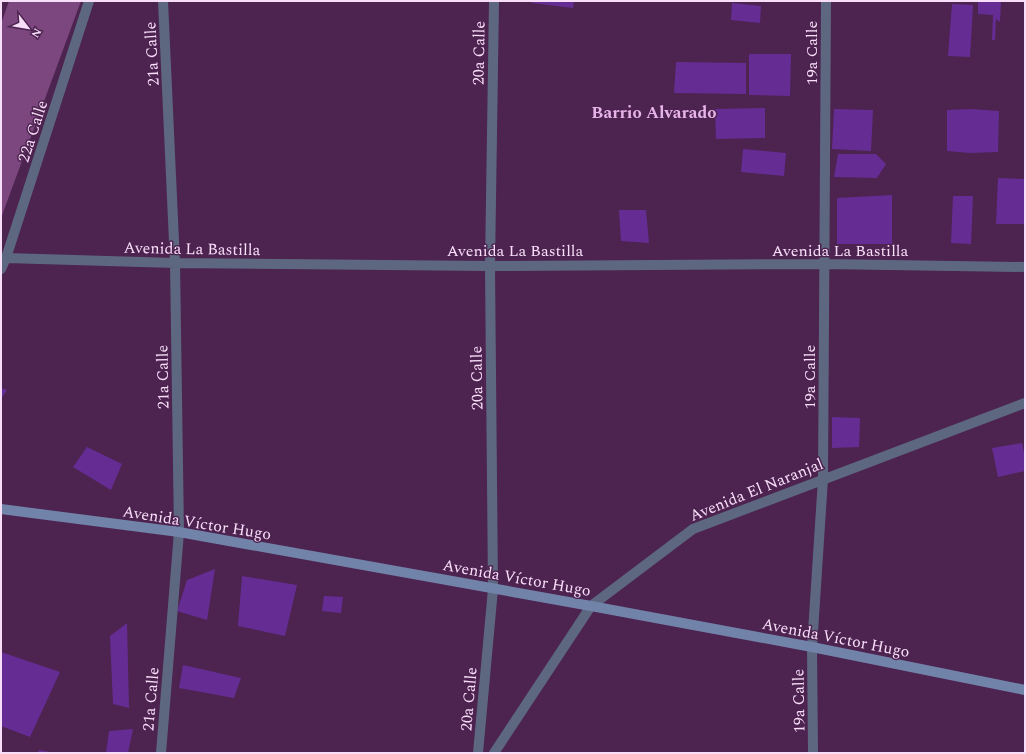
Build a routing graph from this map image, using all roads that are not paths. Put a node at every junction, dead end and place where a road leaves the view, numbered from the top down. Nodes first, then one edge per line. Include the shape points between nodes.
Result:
1 (90, 1) edge
2 (163, 1) edge
3 (494, 1) edge
4 (826, 1) edge
5 (6, 258) junction
6 (175, 263) junction
7 (824, 264) junction
8 (490, 266) junction
9 (1025, 267) edge
10 (1, 269) edge
11 (1025, 403) edge
12 (823, 479) junction
13 (1, 509) edge
14 (179, 532) junction
15 (493, 589) junction
16 (591, 606) junction
17 (812, 647) junction
18 (1025, 690) edge
19 (161, 753) edge
20 (478, 753) edge
21 (494, 753) edge
22 (814, 753) edge

1 - 5 street, 22a Calle
2 - 6 street, 21a Calle
3 - 8 street, 20a Calle
4 - 7 street, 19a Calle
5 - 6 street, Avenida La Bastilla
5 - 10 street, 22a Calle
6 - 8 street, Avenida La Bastilla
6 - 14 street, 21a Calle
7 - 8 street, Avenida La Bastilla
7 - 9 street, Avenida La Bastilla
7 - 12 street, 19a Calle
8 - 15 street, 20a Calle
11 - 12 street, Avenida El Naranjal
12 - 16 street, Avenida El Naranjal via 693,529
12 - 17 street, 19a Calle
13 - 14 street, Avenida Víctor Hugo
14 - 15 street, Avenida Víctor Hugo
14 - 19 street, 21a Calle
15 - 16 street, Avenida Víctor Hugo
15 - 20 street, 20a Calle
16 - 17 street, Avenida Víctor Hugo
16 - 21 street, Avenida El Naranjal
17 - 18 street, Avenida Víctor Hugo
17 - 22 street, 19a Calle

